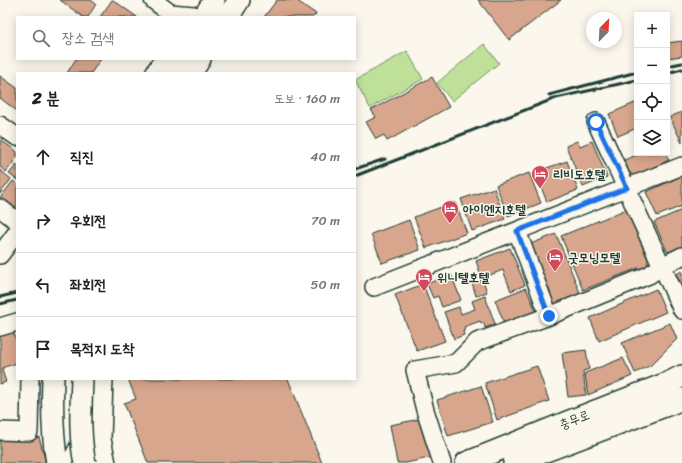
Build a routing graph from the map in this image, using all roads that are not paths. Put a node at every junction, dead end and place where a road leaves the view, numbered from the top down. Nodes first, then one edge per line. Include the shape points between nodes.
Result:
1 (153, 0) edge
2 (207, 0) edge
3 (214, 0) edge
4 (240, 0) edge
5 (170, 15) edge
6 (197, 16) edge
7 (229, 16) edge
8 (232, 16) edge
9 (162, 60) edge
10 (177, 60) edge
11 (199, 60) edge
12 (209, 60) edge
13 (155, 72) edge
14 (171, 72) edge
15 (192, 72) edge
16 (203, 72) edge
17 (596, 122) dead end
18 (0, 125) edge
19 (16, 136) edge
20 (682, 166) edge
21 (627, 188) junction
22 (0, 208) edge
23 (16, 219) edge
24 (517, 231) junction
25 (16, 233) edge
26 (0, 255) edge
27 (682, 256) edge
28 (662, 266) junction
29 (374, 287) dead end
30 (682, 310) edge
31 (549, 316) junction
32 (16, 322) edge
33 (0, 327) edge
34 (682, 376) edge
35 (30, 380) edge
36 (53, 380) edge
37 (70, 380) edge
38 (82, 380) edge
39 (87, 380) edge
40 (92, 380) edge
41 (104, 380) edge
42 (678, 401) edge
43 (87, 430) junction
44 (0, 432) edge
45 (57, 463) edge
46 (70, 463) edge
47 (73, 463) edge
48 (85, 463) edge
49 (90, 463) edge
50 (96, 463) edge
51 (107, 463) edge
52 (442, 463) edge
53 (466, 463) edge
54 (514, 463) edge

1 - 5 street
2 - 6 street
3 - 6 main road
4 - 7 main road
4 - 8 street
5 - 6 street
9 - 13 street
10 - 14 main road
11 - 15 main road
12 - 16 street
17 - 21 street
18 - 19 street
20 - 21 street
21 - 24 street
21 - 28 street
22 - 23 street
24 - 29 street
24 - 31 street
25 - 26 street
27 - 28 street
28 - 30 street
28 - 31 street via 649,275
31 - 52 street via 477,342 456,363 415,370
32 - 33 street
34 - 53 main road, 충무로
35 - 44 street via 29,432
36 - 45 main road via 54,448
37 - 47 main road
38 - 48 main road, bridge via 81,424
39 - 43 street
40 - 50 main road
41 - 51 street via 102,439
42 - 54 main road, 충무로
43 - 46 street
43 - 49 street

